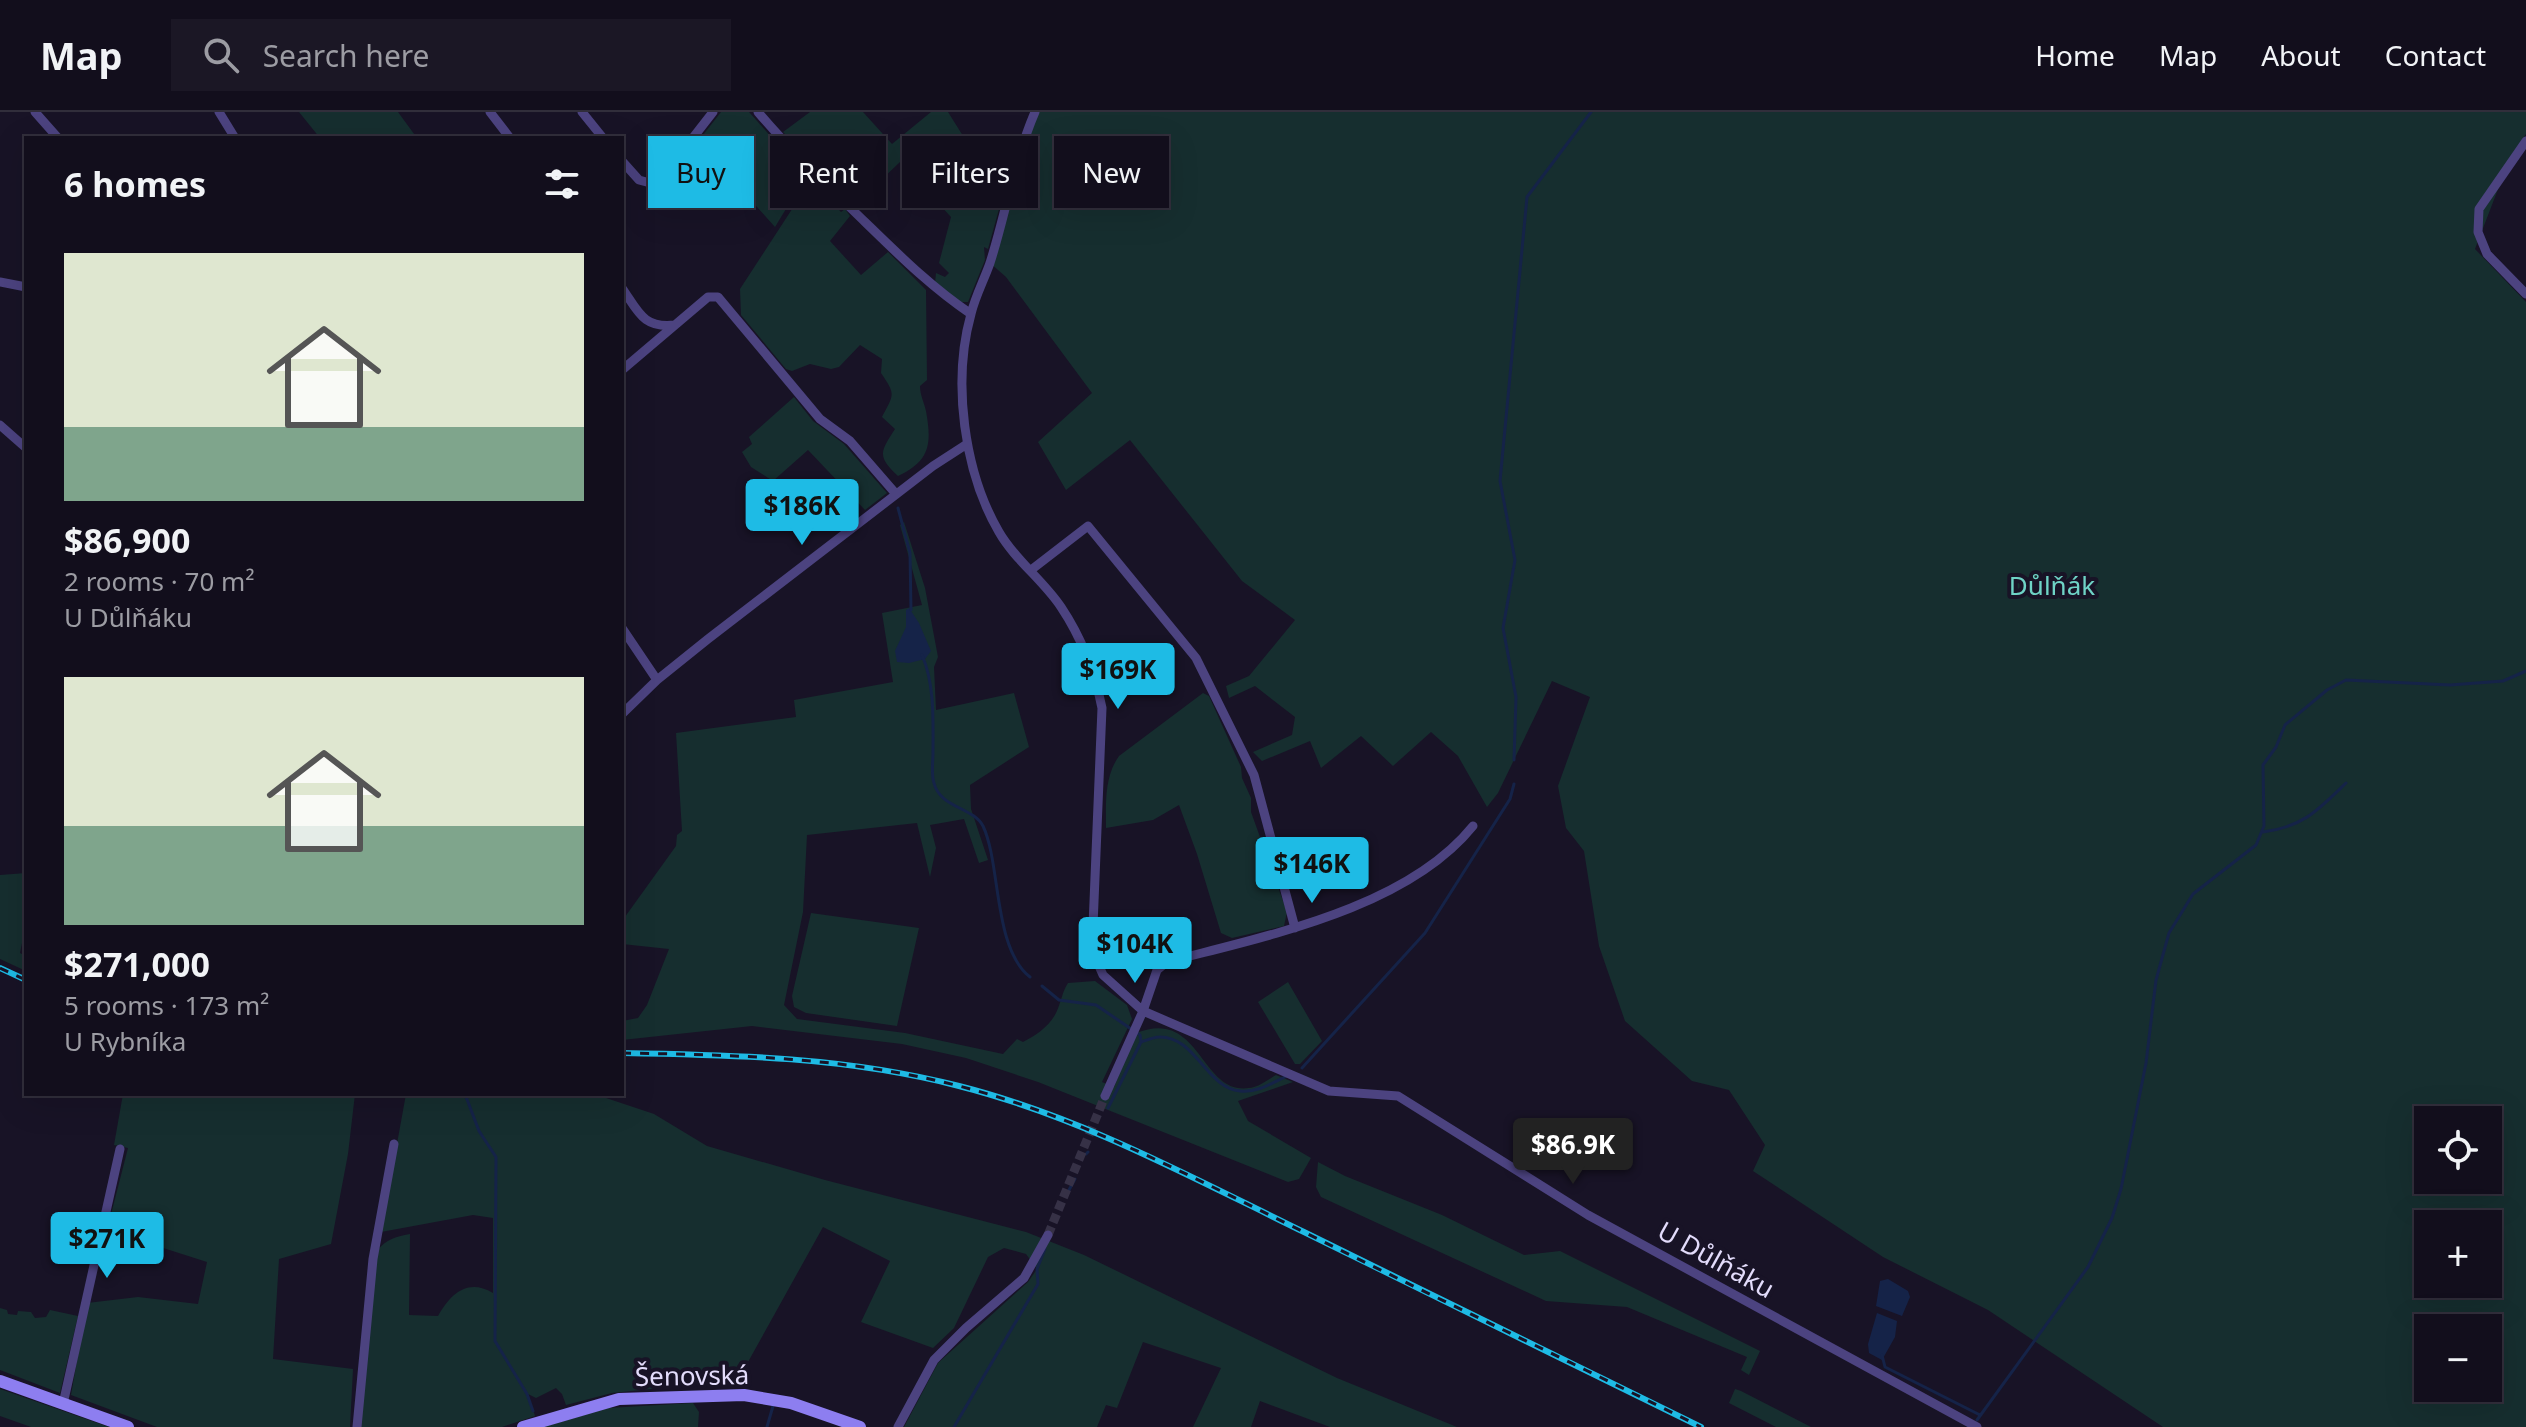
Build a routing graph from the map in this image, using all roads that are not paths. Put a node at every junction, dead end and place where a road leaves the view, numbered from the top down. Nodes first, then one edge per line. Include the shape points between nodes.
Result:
1 (35, 112) edge
2 (219, 112) edge
3 (490, 112) edge
4 (582, 112) edge
5 (713, 112) edge
6 (758, 112) edge
7 (1035, 112) edge
8 (56, 136) edge
9 (234, 136) edge
10 (508, 136) edge
11 (601, 136) edge
12 (2526, 141) edge
13 (624, 163) edge
14 (0, 282) edge
15 (24, 287) edge
16 (624, 291) edge
17 (2526, 294) edge
18 (971, 314) junction
19 (647, 322) junction
20 (675, 325) junction
21 (649, 347) junction
22 (624, 368) edge
23 (0, 425) edge
24 (967, 444) junction
25 (24, 446) edge
26 (896, 494) junction
27 (1031, 570) junction
28 (624, 631) edge
29 (657, 680) junction
30 (624, 712) edge
31 (1473, 826) dead end
32 (1295, 928) junction
33 (1143, 1011) junction
34 (1105, 1096) tunnel mouth
35 (394, 1144) dead end
36 (120, 1149) dead end
37 (1048, 1235) tunnel mouth
38 (0, 1381) edge
39 (63, 1404) junction
40 (1961, 1423) edge
41 (128, 1427) edge
42 (357, 1427) edge
43 (523, 1427) edge
44 (860, 1427) edge
45 (898, 1427) edge
46 (1977, 1427) edge

1 - 8 street
2 - 9 street
3 - 10 street
4 - 11 street
5 - 13 street via 654,184 639,180
6 - 18 street via 904,261
7 - 18 street, U Důlňáku
12 - 17 street via 2479,209 2478,232 2487,254
14 - 15 street
16 - 19 street
18 - 24 street, U Důlňáku via 963,367
19 - 20 street
19 - 21 street
20 - 21 street
20 - 26 street via 708,297 722,300 820,419 850,441
21 - 22 street
23 - 25 street
24 - 26 street
24 - 27 street, U Důlňáku via 999,533
26 - 29 street
27 - 32 street via 1088,526 1196,658 1254,775
27 - 33 street, U Důlňáku via 1061,608 1096,677 1102,708 1092,950 1103,975
28 - 29 street
29 - 30 street
31 - 32 street via 1460,843 1410,878 1352,909
32 - 33 street via 1167,962 1157,970
33 - 34 street
33 - 40 street, U Důlňáku via 1329,1091 1398,1096 1588,1215
35 - 42 street via 373,1259
36 - 39 street
37 - 45 street via 1024,1278 934,1360
38 - 39 street
39 - 41 street
40 - 46 street, U Důlňáku
43 - 44 street, Šenovská via 619,1399 744,1395 781,1400

